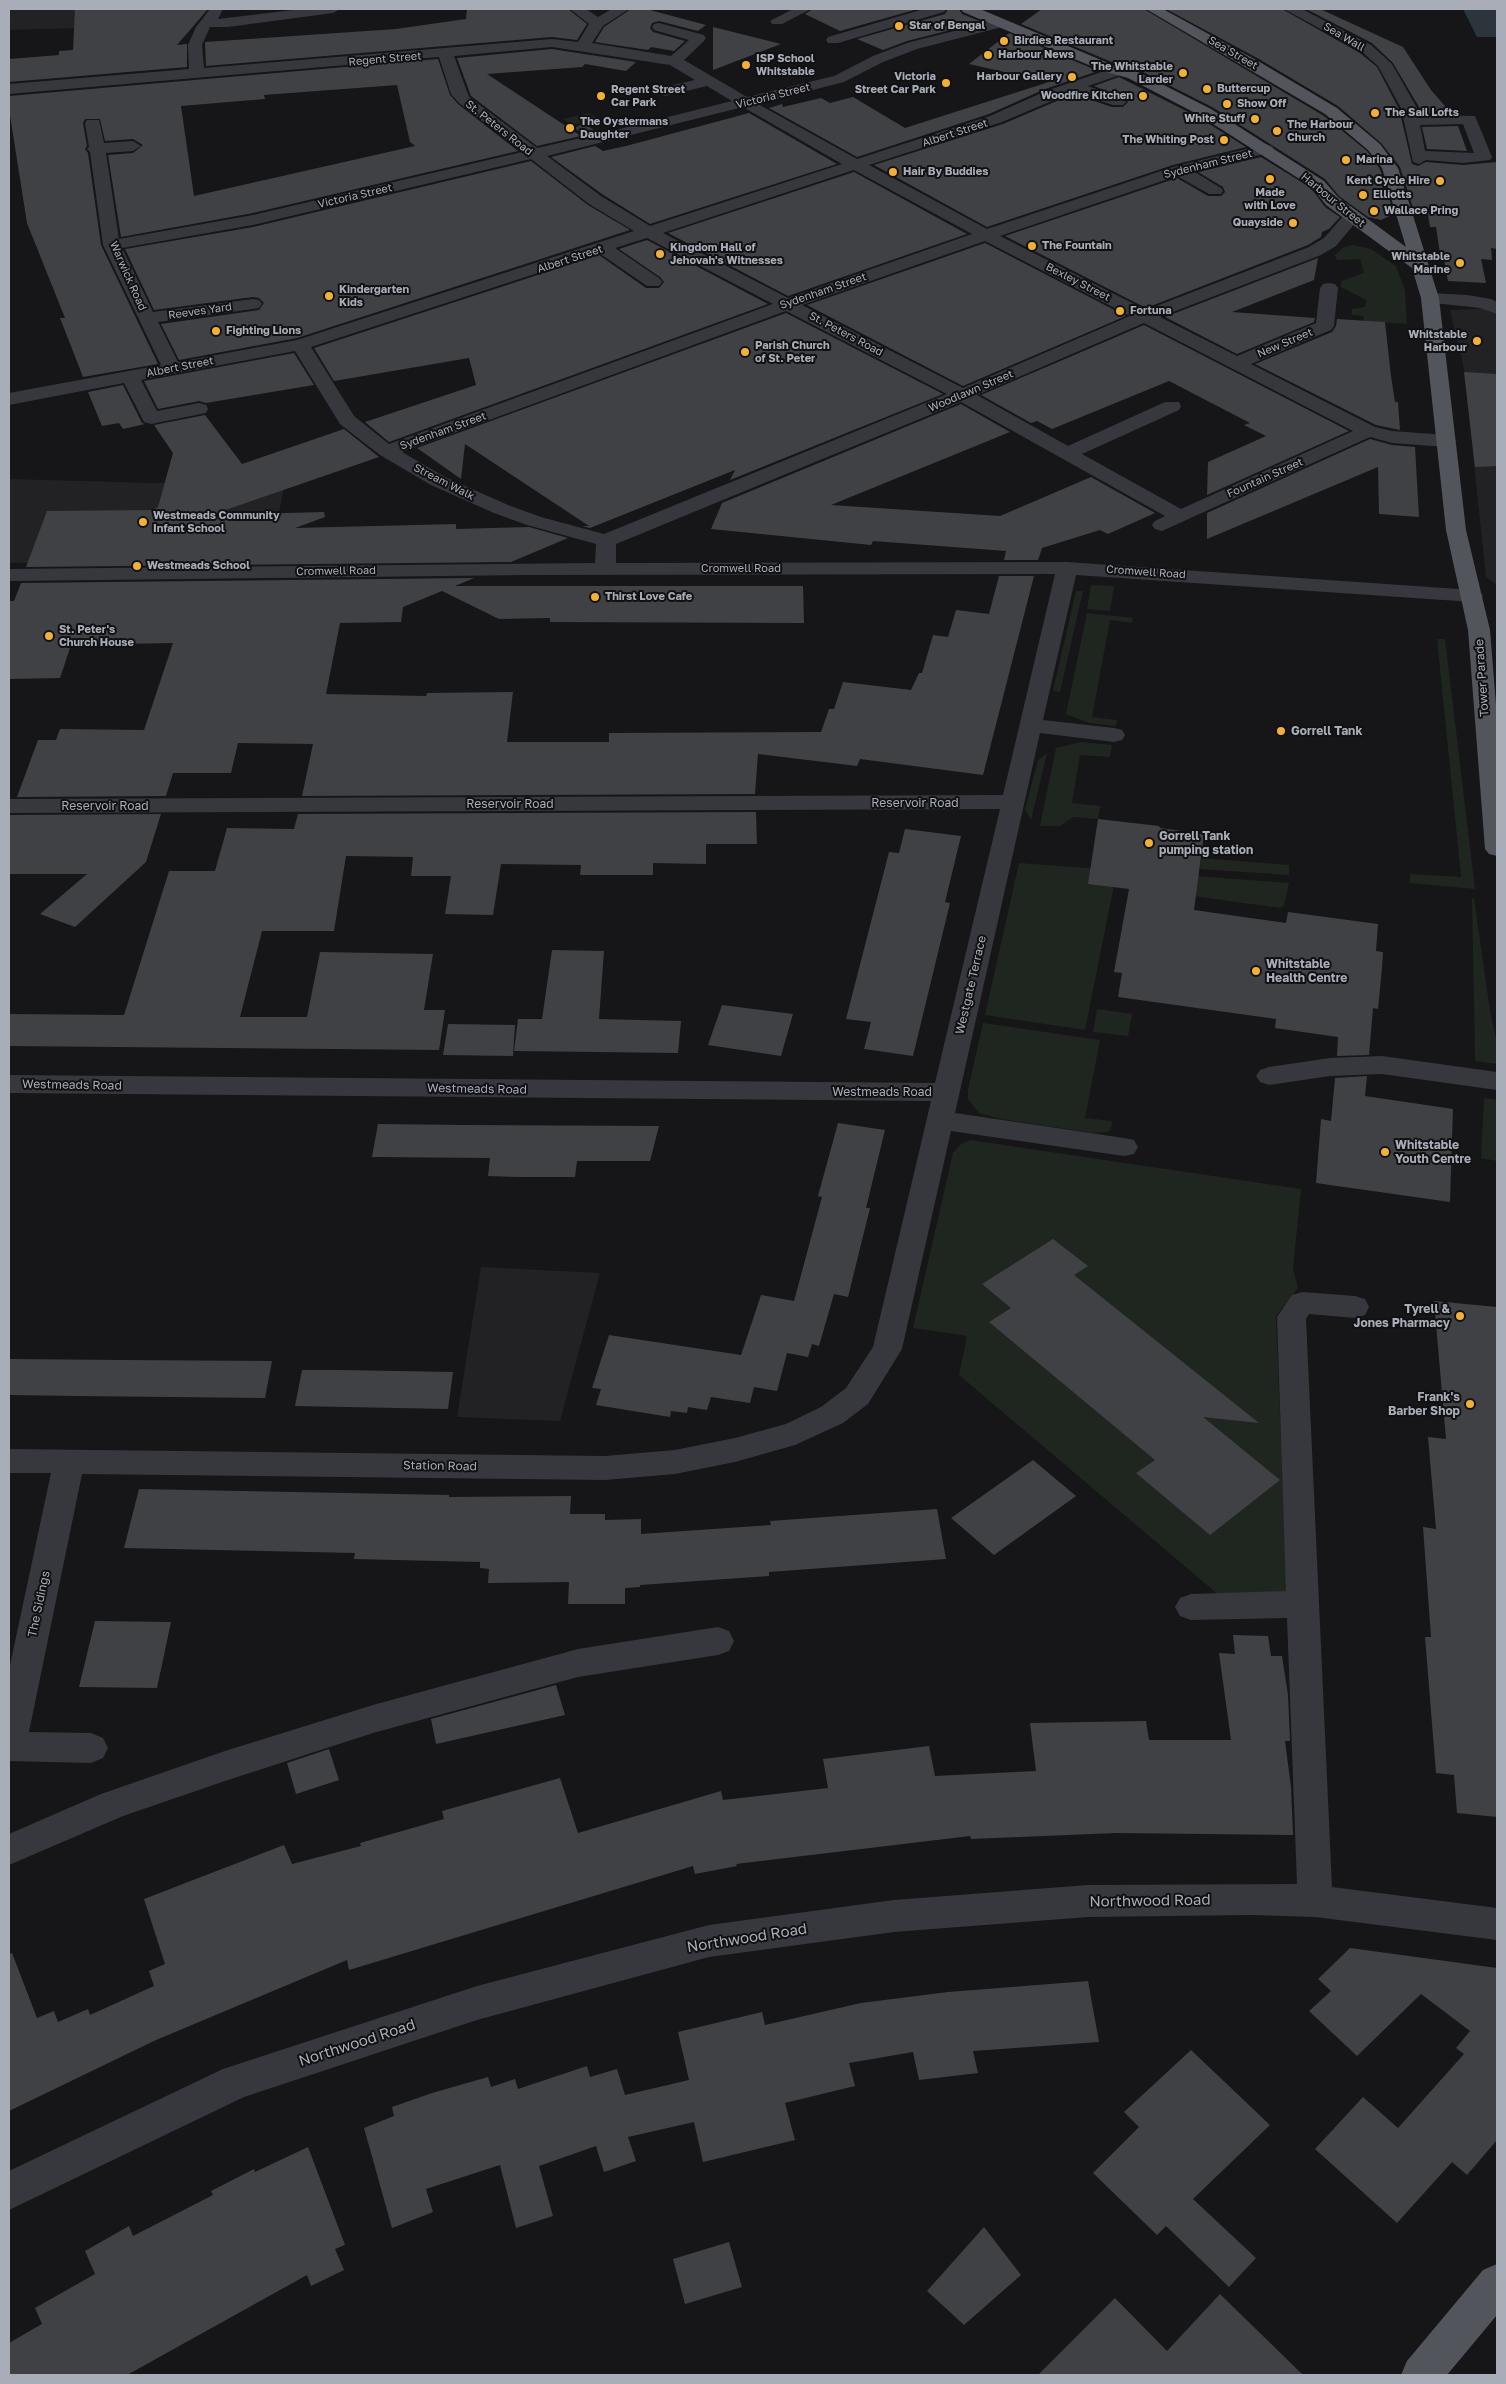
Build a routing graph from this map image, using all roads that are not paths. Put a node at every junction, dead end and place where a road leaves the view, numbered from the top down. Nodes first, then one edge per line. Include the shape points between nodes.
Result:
1 (218, 9) edge
2 (332, 9) edge
3 (577, 9) edge
4 (622, 9) edge
5 (804, 9) edge
6 (939, 9) edge
7 (968, 9) edge
8 (1153, 9) edge
9 (1291, 9) edge
10 (999, 16) edge
11 (777, 21) dead end
12 (206, 22) junction
13 (597, 23) junction
14 (659, 27) dead end
15 (949, 35) junction
16 (833, 40) dead end
17 (583, 46) junction
18 (969, 46) dead end
19 (446, 54) junction
20 (885, 56) junction
21 (674, 61) junction
22 (919, 61) dead end
23 (1118, 71) junction
24 (197, 74) junction
25 (710, 81) junction
26 (1075, 87) junction
27 (9, 89) edge
28 (665, 91) dead end
29 (749, 102) junction
30 (1118, 102) dead end
31 (1412, 120) junction
32 (93, 123) dead end
33 (583, 128) dead end
34 (597, 139) junction
35 (133, 146) dead end
36 (95, 149) junction
37 (1266, 149) junction
38 (533, 154) junction
39 (858, 166) junction
40 (1179, 170) junction
41 (1215, 191) dead end
42 (1404, 220) junction
43 (1359, 221) junction
44 (650, 233) junction
45 (986, 235) junction
46 (112, 245) junction
47 (603, 248) junction
48 (1422, 267) junction
49 (653, 282) dead end
50 (1328, 288) dead end
51 (1430, 298) junction
52 (253, 304) dead end
53 (788, 304) junction
54 (1497, 309) edge
55 (1146, 316) junction
56 (147, 318) junction
57 (300, 345) junction
58 (1237, 363) junction
59 (172, 369) junction
60 (130, 377) junction
61 (962, 395) junction
62 (9, 399) edge
63 (1172, 406) dead end
64 (200, 409) dead end
65 (1368, 431) junction
66 (1446, 441) junction
67 (387, 451) junction
68 (1065, 454) junction
69 (1180, 516) junction
70 (1162, 525) dead end
71 (606, 542) junction
72 (1067, 568) junction
73 (604, 569) junction
74 (9, 575) edge
75 (1473, 596) junction
76 (1032, 725) junction
77 (1114, 735) dead end
78 (1012, 802) junction
79 (9, 806) edge
80 (1497, 849) edge
81 (1269, 1076) dead end
82 (1497, 1081) edge
83 (9, 1084) edge
84 (946, 1092) junction
85 (939, 1120) junction
86 (1124, 1147) dead end
87 (1355, 1307) dead end
88 (857, 1396) joint
89 (9, 1461) edge
90 (69, 1462) junction
91 (1303, 1604) junction
92 (1190, 1607) dead end
93 (718, 1641) dead end
94 (9, 1746) edge
95 (91, 1748) dead end
96 (9, 1850) edge
97 (1315, 1901) junction
98 (1497, 1924) edge
99 (9, 2190) edge
100 (1497, 2284) edge
101 (1421, 2375) edge

1 - 12 street
2 - 12 street via 228,23
3 - 13 street
4 - 13 street
5 - 11 street
6 - 16 street
7 - 10 main road, Harbour Street
8 - 42 main road, Sea Street via 1331,111 1384,158 1390,168
9 - 31 street, Sea Wall via 1366,48 1384,64 1410,108
10 - 15 street, Victoria Street
10 - 23 main road, Harbour Street
12 - 24 street via 195,45
13 - 17 street
14 - 21 street via 699,38
15 - 18 street
15 - 20 street, Victoria Street
17 - 19 street, Regent Street via 552,43
17 - 21 street, Regent Street
19 - 24 street, Regent Street
19 - 38 street, St. Peters Road via 459,94
20 - 22 street
20 - 29 street, Victoria Street via 838,79
21 - 25 street, Regent Street
23 - 26 street, Albert Street
23 - 37 main road, Harbour Street via 1169,92
24 - 27 street, Regent Street
25 - 28 street
25 - 29 street, Regent Street
26 - 30 street
26 - 39 street, Albert Street via 1044,93 996,119
29 - 34 street, Victoria Street
29 - 39 street, Bexley Street
31 - 31 street, Sea Wall via 1419,157 1484,157 1469,119
32 - 36 street, Warwick Road
33 - 34 street
34 - 38 street, Victoria Street
35 - 36 street
36 - 46 street, Warwick Road
37 - 40 street, Sydenham Street
37 - 43 main road, Harbour Street via 1318,184 1332,201
38 - 44 street, St. Peters Road via 595,200
38 - 46 street, Victoria Street via 253,220
39 - 44 street, Albert Street
39 - 45 street, Bexley Street
40 - 41 street
40 - 45 street, Sydenham Street
42 - 43 main road via 1386,227
42 - 48 main road, Sea Street
43 - 48 main road, Harbour Street
43 - 55 street, Woodlawn Street via 1315,250
44 - 47 street, Albert Street
44 - 53 street, St. Peters Road
45 - 53 street, Sydenham Street
45 - 55 street, Bexley Street
46 - 56 street, Warwick Road
47 - 49 street
47 - 57 street, Albert Street
48 - 51 main road
50 - 58 street, New Street via 1325,326
51 - 54 street via 1484,303
51 - 66 main road
52 - 56 street, Reeves Yard
53 - 61 street, St. Peters Road
53 - 67 street, Sydenham Street
55 - 58 street, Bexley Street
55 - 61 street, Woodlawn Street
56 - 59 street, Warwick Road
57 - 59 street, Albert Street
57 - 67 street, Stream Walk via 347,420
58 - 65 street, Bexley Street
59 - 60 street, Albert Street
60 - 62 street, Albert Street
60 - 64 street via 151,418
61 - 68 street, St. Peters Road
61 - 71 street, Woodlawn Street via 643,524
63 - 68 street
65 - 66 street, Bexley Street via 1392,437
65 - 69 street, Fountain Street
66 - 75 main road via 1456,530
67 - 71 street, Stream Walk via 438,481 501,509
68 - 69 street, St. Peters Road
69 - 70 street, Fountain Street
71 - 73 street
72 - 73 street, Cromwell Road
72 - 75 street, Cromwell Road
72 - 76 street, Westgate Terrace
73 - 74 street, Cromwell Road
75 - 80 main road, Tower Parade via 1479,630
76 - 77 street
76 - 78 street, Westgate Terrace
78 - 79 street, Reservoir Road
78 - 84 street, Westgate Terrace
81 - 82 street via 1330,1066 1382,1065
83 - 84 street, Westmeads Road
84 - 85 street, Westgate Terrace
85 - 86 street
85 - 88 street, Westgate Terrace via 887,1349
87 - 91 street via 1302,1303 1291,1317
88 - 90 street, Station Road via 832,1415 795,1433 736,1450 675,1462 605,1468
89 - 90 street, Station Road
90 - 94 street, The Sidings
91 - 92 street
91 - 97 street
93 - 96 street via 578,1663 373,1719 113,1805
94 - 95 street, The Sidings
97 - 98 street, Northwood Road
97 - 99 street, Northwood Road via 1088,1901 894,1916 709,1942 477,2003 236,2082
100 - 101 main road

